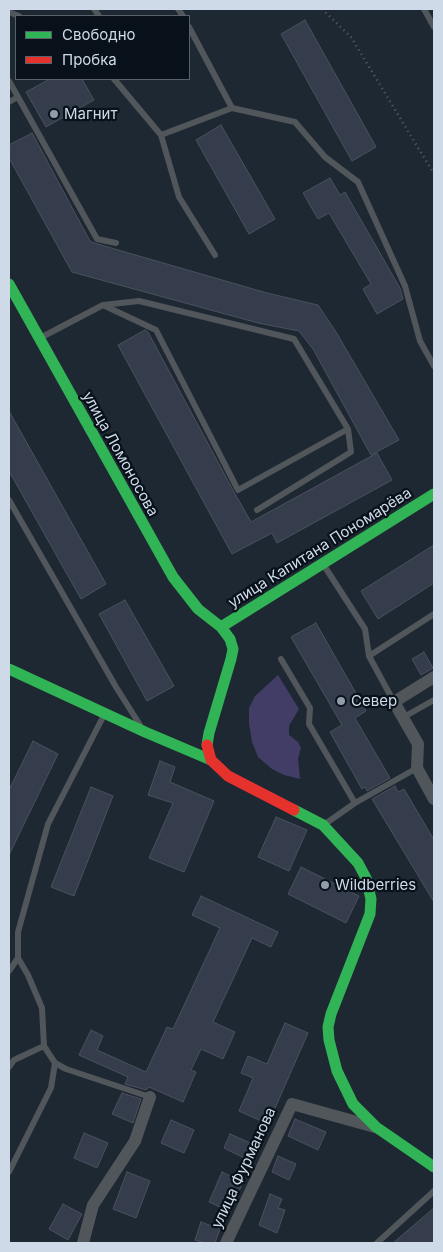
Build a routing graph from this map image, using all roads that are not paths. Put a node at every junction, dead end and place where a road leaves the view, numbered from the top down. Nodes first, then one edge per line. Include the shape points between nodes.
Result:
1 (424, 9) edge
2 (434, 27) edge
3 (190, 29) edge
4 (115, 80) edge
5 (9, 81) edge
6 (18, 97) junction
7 (9, 102) edge
8 (232, 108) junction
9 (162, 135) junction
10 (116, 244) dead end
11 (215, 255) dead end
12 (9, 284) edge
13 (103, 305) junction
14 (38, 338) junction
15 (434, 366) edge
16 (348, 429) junction
17 (434, 494) edge
18 (9, 500) edge
19 (257, 510) dead end
20 (323, 563) junction
21 (434, 614) edge
22 (222, 627) junction
23 (369, 656) junction
24 (282, 659) dead end
25 (9, 669) edge
26 (434, 677) edge
27 (434, 700) edge
28 (394, 702) junction
29 (105, 714) junction
30 (402, 718) junction
31 (145, 732) junction
32 (208, 747) junction
33 (196, 753) junction
34 (211, 760) junction
35 (418, 768) junction
36 (434, 799) edge
37 (356, 803) junction
38 (323, 825) junction
39 (18, 958) junction
40 (9, 971) edge
41 (44, 1046) junction
42 (54, 1063) junction
43 (9, 1067) edge
44 (150, 1097) joint
45 (376, 1127) junction
46 (434, 1167) edge
47 (9, 1172) edge
48 (434, 1191) edge
49 (83, 1243) edge
50 (226, 1243) edge
51 (377, 1243) edge

1 - 2 lane
3 - 8 lane
4 - 9 lane
5 - 6 lane
6 - 7 lane
6 - 10 lane via 97,239
8 - 9 lane
8 - 15 lane via 296,122 326,157 358,182 405,286 420,341
9 - 11 lane via 179,197
12 - 14 street, улица Ломоносова
13 - 14 lane
13 - 16 lane via 139,301 294,339
13 - 16 lane via 156,330 238,490
14 - 22 street, улица Ломоносова via 173,577 198,609
16 - 19 lane via 351,452
17 - 20 street, улица Капитана Пономарёва
18 - 31 lane
20 - 22 street, улица Капитана Пономарёва
20 - 23 lane via 365,629
21 - 23 lane
22 - 32 street via 233,649 209,732
23 - 28 lane
24 - 37 lane via 310,708 309,724
25 - 29 street
26 - 28 street
27 - 30 lane
28 - 30 street
29 - 31 street
29 - 39 lane via 48,824 18,932
30 - 35 street via 418,744
31 - 33 street
32 - 33 street
32 - 34 street
33 - 34 street
34 - 38 street via 228,776
35 - 36 street
35 - 37 lane
37 - 38 lane
38 - 45 street via 358,864 366,878 371,899 370,914 328,1026 337,1071 353,1104
39 - 40 lane
39 - 41 lane via 42,1008
41 - 42 lane
41 - 43 lane via 14,1060
42 - 44 lane
42 - 47 lane via 51,1088
44 - 49 street via 135,1141 93,1205
45 - 46 street
45 - 50 street, улица Фурманова via 292,1104
48 - 51 lane

